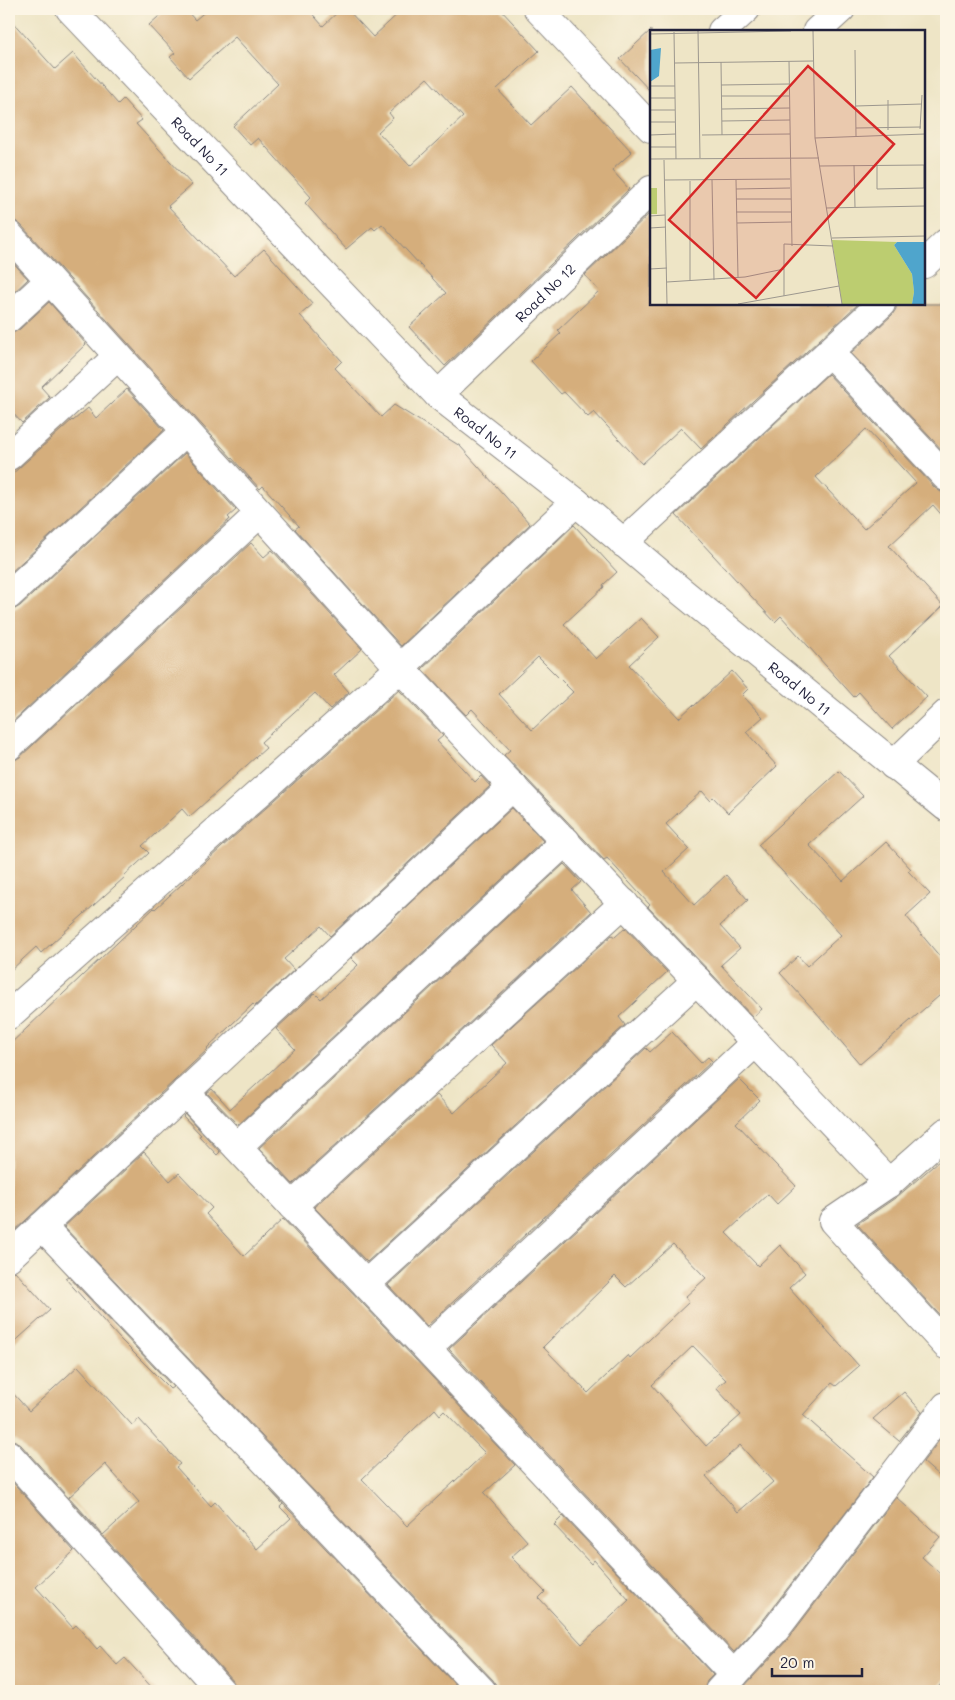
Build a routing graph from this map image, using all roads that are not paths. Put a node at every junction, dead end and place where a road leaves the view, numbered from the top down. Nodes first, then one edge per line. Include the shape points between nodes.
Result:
1 (70, 9) edge
2 (538, 9) edge
3 (746, 9) edge
4 (841, 9) edge
5 (723, 30) edge
6 (818, 30) edge
7 (646, 112) edge
8 (650, 191) edge
9 (9, 235) edge
10 (946, 243) edge
11 (925, 263) edge
12 (49, 281) junction
13 (880, 305) edge
14 (9, 318) edge
15 (829, 352) junction
16 (118, 356) junction
17 (438, 395) junction
18 (186, 431) junction
19 (9, 456) edge
20 (946, 477) edge
21 (576, 502) junction
22 (260, 513) junction
23 (623, 543) junction
24 (9, 596) edge
25 (400, 668) junction
26 (946, 714) edge
27 (9, 746) edge
28 (893, 765) junction
29 (513, 786) junction
30 (946, 807) edge
31 (566, 841) junction
32 (624, 903) junction
33 (697, 980) junction
34 (9, 1015) edge
35 (756, 1042) junction
36 (185, 1092) junction
37 (946, 1132) edge
38 (237, 1147) junction
39 (889, 1183) junction
40 (292, 1206) junction
41 (42, 1226) junction
42 (9, 1257) edge
43 (366, 1284) junction
44 (946, 1345) edge
45 (427, 1348) junction
46 (946, 1406) edge
47 (9, 1455) edge
48 (727, 1683) edge
49 (221, 1691) edge
50 (482, 1691) edge

1 - 17 street, Road No 11
2 - 7 street
3 - 5 street
4 - 6 street
8 - 17 street, Road No 12
9 - 12 street
10 - 11 street
12 - 14 street
12 - 16 street
13 - 15 street
15 - 20 street
15 - 23 street
16 - 18 street
16 - 19 street
17 - 21 street, Road No 11
18 - 22 street
18 - 24 street
21 - 23 street, Road No 11
21 - 25 street
22 - 25 street
22 - 27 street
23 - 28 street, Road No 11
25 - 29 street
25 - 34 street
26 - 28 street
28 - 30 street, Road No 11
29 - 31 street
29 - 36 street
31 - 32 street
31 - 38 street
32 - 33 street
32 - 40 street
33 - 35 street
33 - 43 street
35 - 39 street
35 - 45 street
36 - 38 street
36 - 41 street
37 - 39 street
38 - 40 street
39 - 44 street via 833,1220
40 - 43 street
41 - 42 street
41 - 50 street
43 - 45 street
45 - 48 street
46 - 48 street via 776,1629
47 - 49 street

